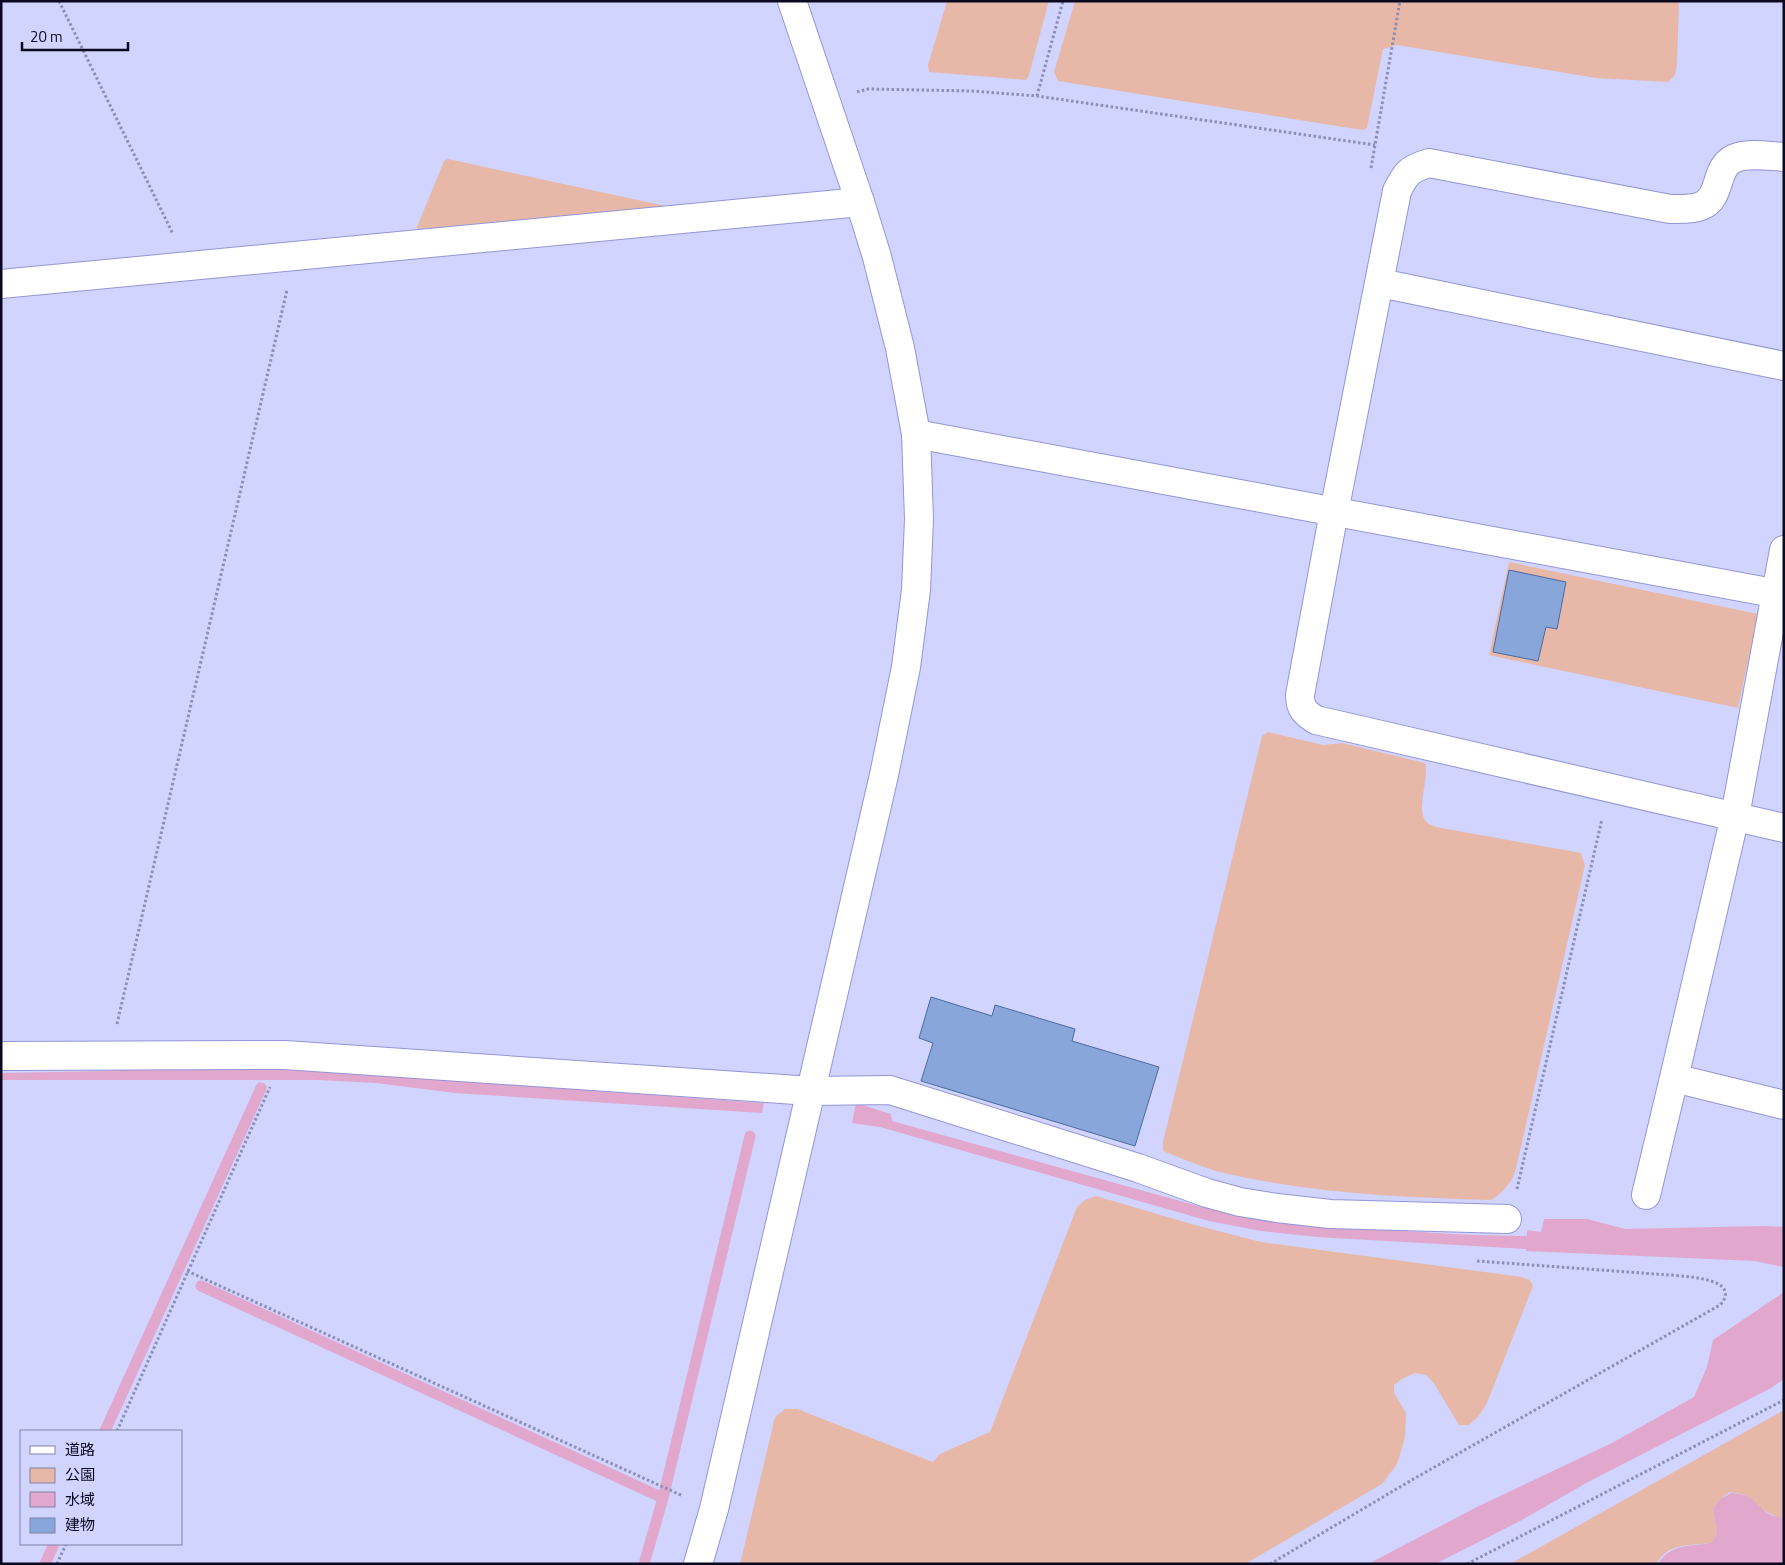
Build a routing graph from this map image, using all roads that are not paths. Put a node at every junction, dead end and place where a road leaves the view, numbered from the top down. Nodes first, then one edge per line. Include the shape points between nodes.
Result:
1 (792, 1) edge
2 (1784, 157) edge
3 (860, 202) junction
4 (1380, 283) junction
5 (1, 284) edge
6 (1784, 366) edge
7 (916, 434) junction
8 (1334, 512) junction
9 (1784, 550) edge
10 (1779, 594) edge
11 (1735, 816) junction
12 (1784, 828) edge
13 (1, 1056) edge
14 (1674, 1078) junction
15 (811, 1092) junction
16 (1784, 1104) edge
17 (1646, 1195) dead end
18 (1507, 1219) road end
19 (698, 1564) edge

1 - 3 street
2 - 4 street via 1744,156 1734,159 1725,164 1710,200 1702,206 1687,209 1670,209 1446,165 1429,163 1414,167 1397,192
3 - 5 street
3 - 7 street via 890,303
4 - 6 street
4 - 8 street
7 - 8 street
7 - 15 street via 919,520 916,590 906,667
8 - 10 street
8 - 11 street via 1302,684 1300,702 1305,712 1316,720
9 - 10 street
10 - 11 street
11 - 12 street
11 - 14 street
13 - 15 street via 285,1055
14 - 16 street
14 - 17 street
15 - 18 street via 890,1090 1240,1202 1330,1214
15 - 19 street via 714,1510

